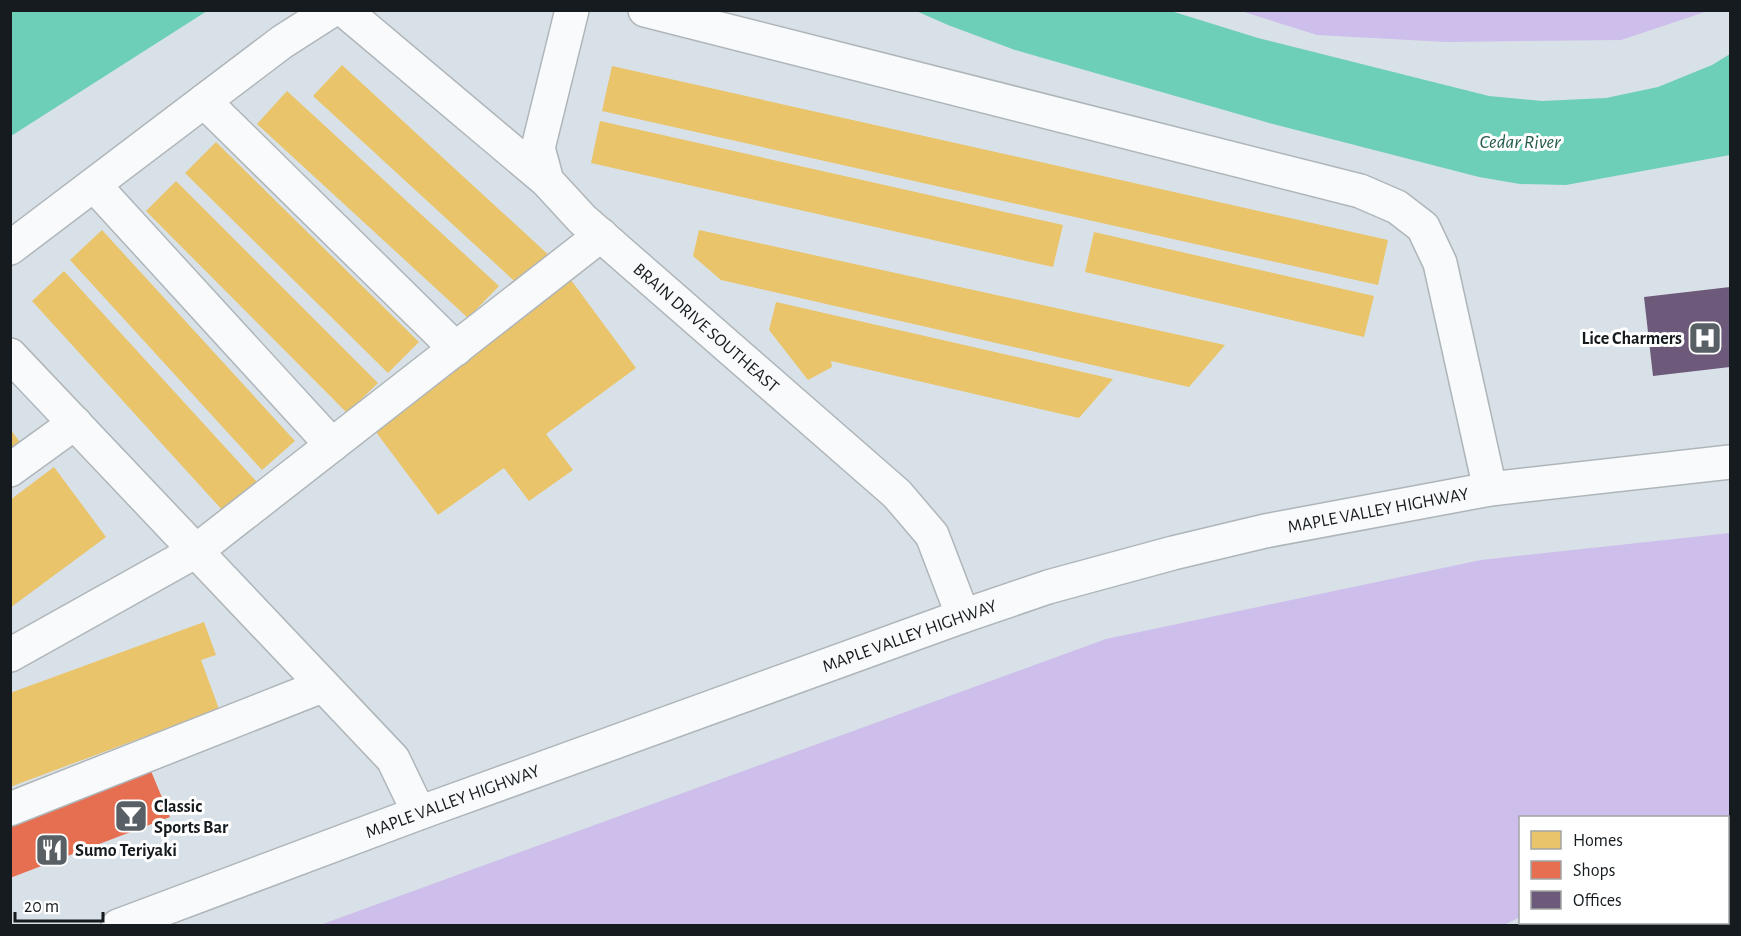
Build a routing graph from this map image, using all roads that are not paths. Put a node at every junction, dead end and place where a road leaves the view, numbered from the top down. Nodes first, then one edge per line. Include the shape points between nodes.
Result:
1 (332, 10) edge
2 (344, 10) edge
3 (572, 10) edge
4 (645, 10) edge
5 (204, 101) junction
6 (547, 181) junction
7 (94, 184) junction
8 (601, 235) junction
9 (10, 248) edge
10 (456, 349) junction
11 (10, 355) edge
12 (75, 423) junction
13 (332, 445) junction
14 (1731, 462) edge
15 (10, 470) edge
16 (1490, 489) junction
17 (196, 551) junction
18 (963, 616) junction
19 (10, 655) edge
20 (322, 686) junction
21 (10, 809) edge
22 (419, 813) junction
23 (118, 926) edge

1 - 5 main road
2 - 6 main road
3 - 6 main road, BRAIN DRIVE SOUTHEAST via 538,148
4 - 16 main road via 1360,191 1396,207 1423,227 1440,263
5 - 7 main road
5 - 10 main road
6 - 8 main road, BRAIN DRIVE SOUTHEAST
7 - 9 main road
7 - 13 main road
8 - 10 main road
8 - 18 main road, BRAIN DRIVE SOUTHEAST via 897,494 933,535
10 - 13 main road
11 - 12 main road
12 - 15 main road
12 - 17 main road
13 - 17 main road
14 - 16 main road, MAPLE VALLEY HIGHWAY
16 - 18 main road, MAPLE VALLEY HIGHWAY via 1265,531 1173,553 1048,587
17 - 19 main road
17 - 20 main road
18 - 22 main road, MAPLE VALLEY HIGHWAY
20 - 21 main road
20 - 22 main road via 393,759
22 - 23 main road, MAPLE VALLEY HIGHWAY

